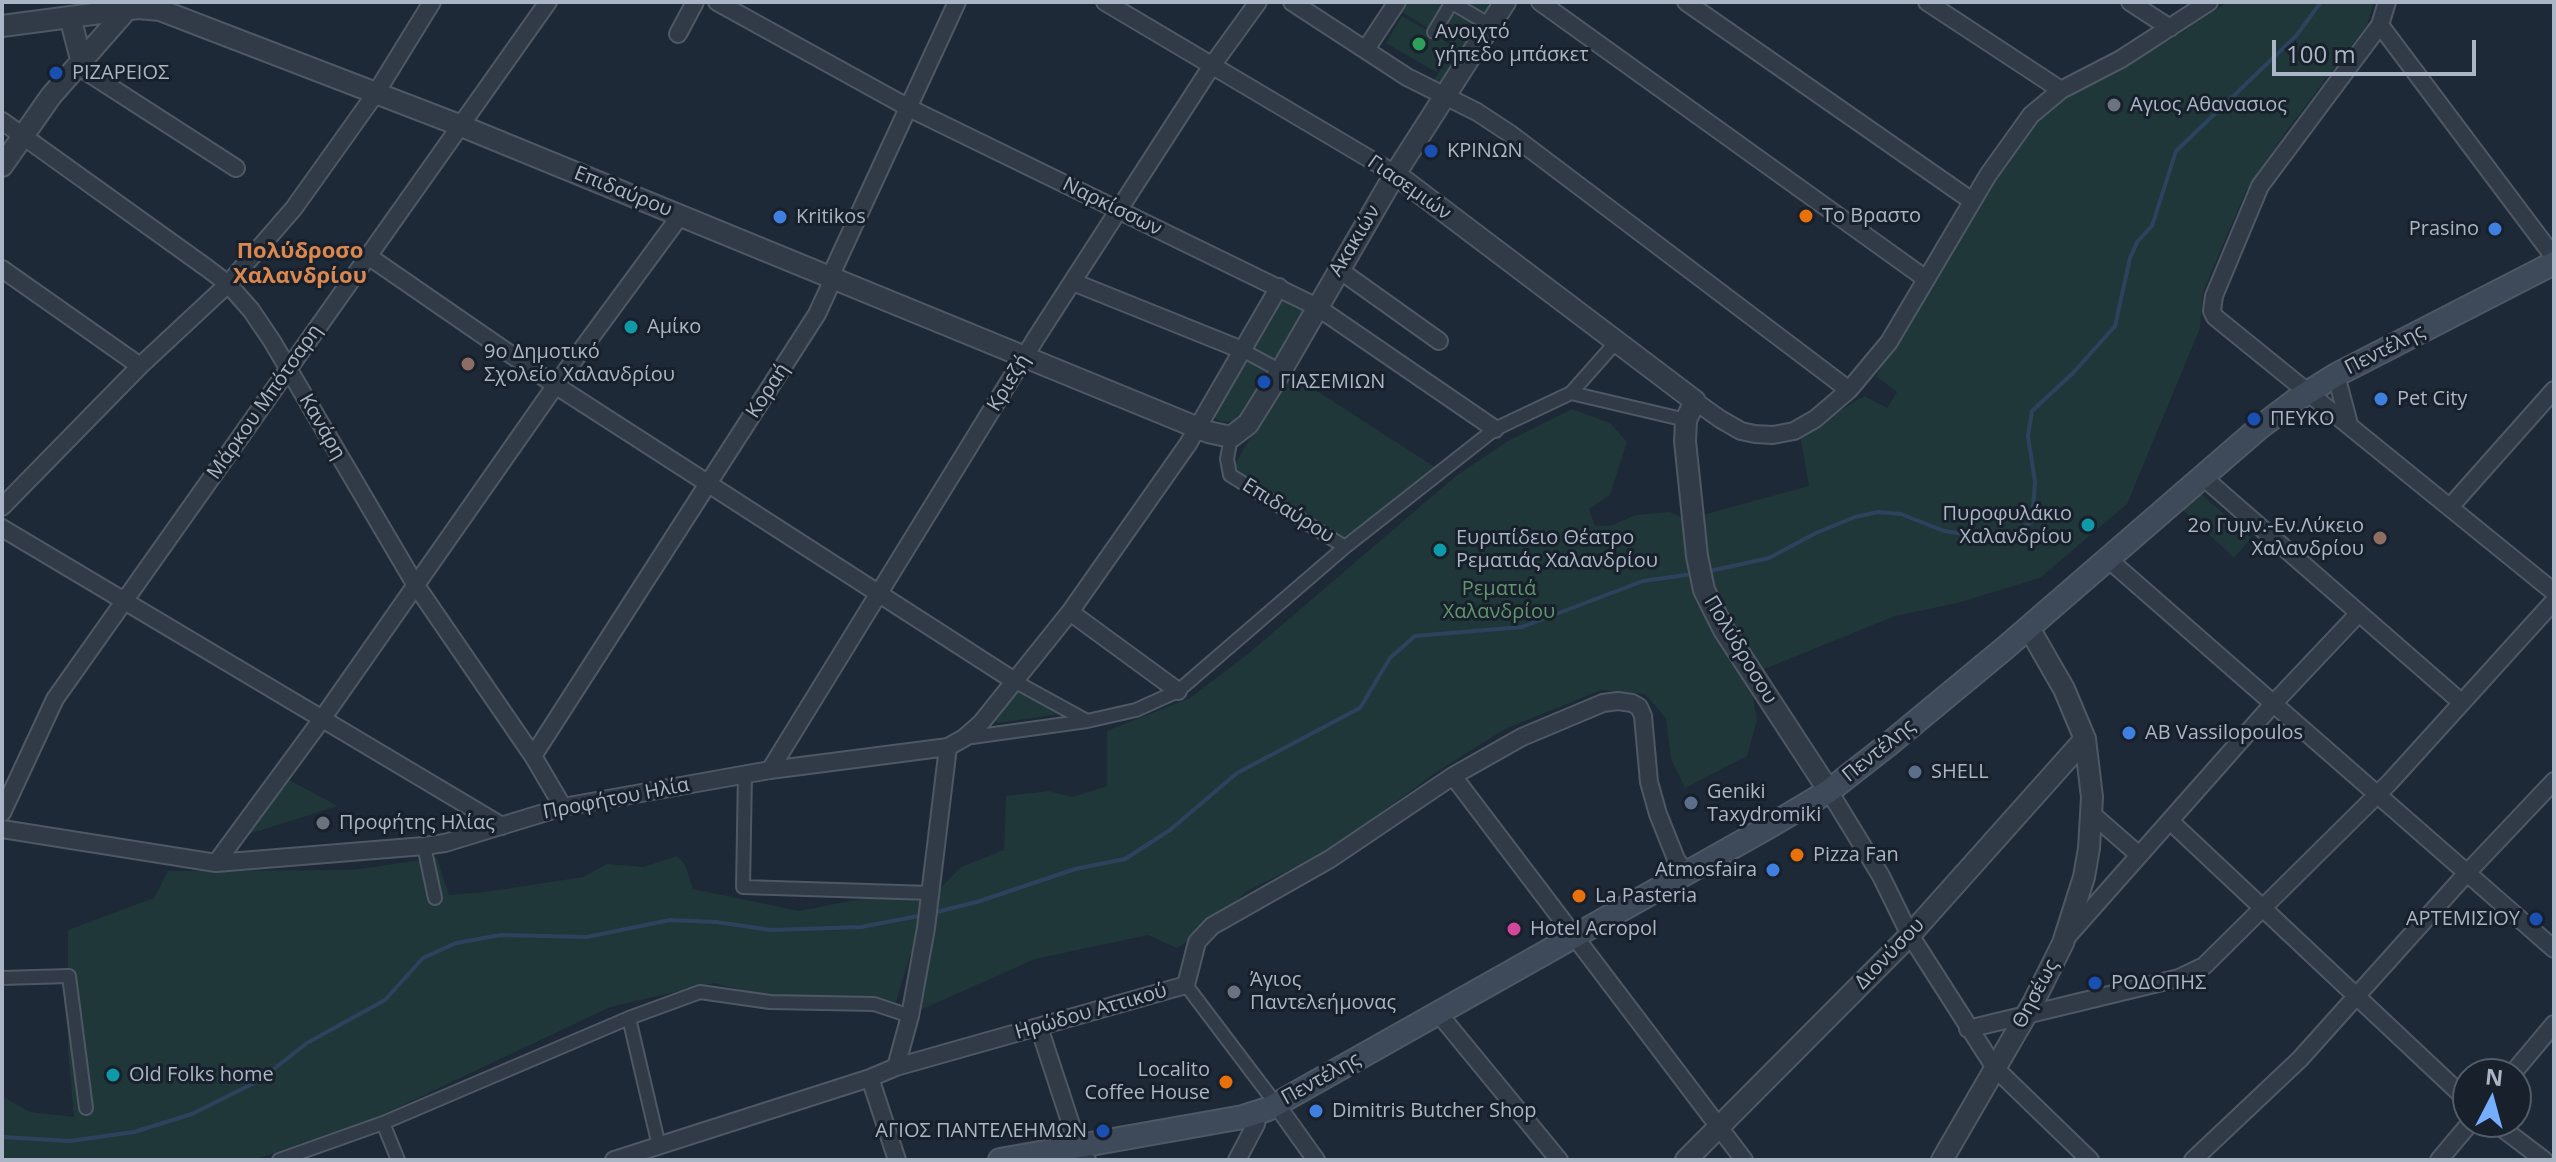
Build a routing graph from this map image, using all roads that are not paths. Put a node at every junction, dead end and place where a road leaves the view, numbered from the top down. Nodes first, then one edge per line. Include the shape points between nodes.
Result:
1 (432, 2) edge
2 (548, 2) edge
3 (695, 2) edge
4 (717, 2) edge
5 (957, 2) edge
6 (1105, 2) edge
7 (1258, 2) edge
8 (1292, 2) edge
9 (1397, 2) edge
10 (1452, 2) edge
11 (1505, 2) edge
12 (1540, 2) edge
13 (1686, 2) edge
14 (1927, 2) edge
15 (2130, 2) edge
16 (2209, 2) edge
17 (2387, 2) edge
18 (130, 6) edge
19 (154, 6) edge
20 (70, 17) junction
21 (1490, 25) junction
22 (2380, 25) junction
23 (2, 26) edge
24 (2170, 28) junction
25 (1434, 32) dead end
26 (678, 34) dead end
27 (1366, 49) junction
28 (82, 63) junction
29 (1211, 67) junction
30 (2061, 90) junction
31 (376, 93) junction
32 (1444, 97) junction
33 (909, 108) junction
34 (2, 121) edge
35 (459, 125) junction
36 (21, 135) junction
37 (2, 166) edge
38 (236, 168) dead end
39 (1395, 174) junction
40 (1972, 201) junction
41 (1120, 211) junction
42 (680, 216) junction
43 (368, 256) junction
44 (2553, 263) edge
45 (2, 269) edge
46 (1338, 269) junction
47 (830, 277) junction
48 (1926, 279) junction
49 (1073, 282) junction
50 (228, 284) junction
51 (1279, 287) junction
52 (1317, 307) junction
53 (1439, 341) dead end
54 (1617, 341) junction
55 (1242, 350) junction
56 (1026, 357) junction
57 (140, 366) junction
58 (289, 368) junction
59 (1281, 371) junction
60 (2336, 375) junction
61 (555, 385) junction
62 (1849, 390) junction
63 (2554, 390) edge
64 (2308, 391) junction
65 (1571, 393) junction
66 (1690, 410) junction
67 (2349, 424) junction
68 (1199, 427) junction
69 (1495, 429) junction
70 (1231, 437) junction
71 (2203, 477) junction
72 (708, 485) junction
73 (2, 507) edge
74 (2450, 507) junction
75 (2, 528) edge
76 (1345, 547) junction
77 (2108, 559) junction
78 (415, 584) junction
79 (2554, 592) edge
80 (879, 595) junction
81 (125, 600) junction
82 (2554, 601) edge
83 (1070, 612) junction
84 (2359, 613) junction
85 (2029, 628) junction
86 (1016, 682) junction
87 (1178, 691) junction
88 (2461, 702) junction
89 (2273, 704) junction
90 (322, 719) junction
91 (1087, 721) junction
92 (964, 738) junction
93 (2085, 739) junction
94 (948, 747) junction
95 (533, 756) junction
96 (770, 770) junction
97 (745, 774) junction
98 (1453, 776) junction
99 (2554, 781) edge
100 (1829, 791) junction
101 (2376, 795) junction
102 (563, 807) junction
103 (2, 813) edge
104 (2092, 814) junction
105 (2170, 821) junction
106 (502, 826) junction
107 (2, 829) edge
108 (424, 846) junction
109 (2139, 855) junction
110 (216, 863) junction
111 (1686, 874) junction
112 (2466, 874) junction
113 (435, 898) dead end
114 (930, 898) junction
115 (2263, 910) junction
116 (1910, 935) junction
117 (1575, 938) junction
118 (2063, 943) junction
119 (2554, 949) edge
120 (2, 978) edge
121 (1186, 985) junction
122 (2356, 996) junction
123 (1439, 1014) junction
124 (2026, 1014) junction
125 (910, 1016) junction
126 (629, 1018) junction
127 (2554, 1024) edge
128 (1039, 1027) junction
129 (1968, 1029) junction
130 (2525, 1058) edge
131 (896, 1067) junction
132 (1995, 1068) junction
133 (870, 1078) junction
134 (2452, 1086) edge
135 (86, 1108) dead end
136 (1267, 1108) junction
137 (383, 1123) junction
138 (1717, 1126) junction
139 (2458, 1138) edge
140 (2515, 1138) edge
141 (661, 1153) edge
142 (1084, 1156) edge
143 (279, 1160) edge
144 (398, 1160) edge
145 (614, 1160) edge
146 (897, 1160) edge
147 (1000, 1160) edge
148 (1237, 1160) edge
149 (1316, 1160) edge
150 (1559, 1160) edge
151 (1686, 1160) edge
152 (1744, 1160) edge
153 (1942, 1160) edge
154 (2090, 1160) edge
155 (2193, 1160) edge
156 (2439, 1160) edge
157 (2544, 1160) edge

1 - 31 street
2 - 35 street, Μάρκου Μπότσαρη
3 - 26 street
4 - 33 street, Ναρκίσσων
5 - 33 street, Κοραή
6 - 29 street, Γιασεμιών
7 - 29 street, Κριεζή
8 - 27 street
9 - 27 street
10 - 21 street
10 - 25 street
11 - 21 street, Ακακιών
12 - 48 street
13 - 40 street
14 - 30 street
15 - 24 street
16 - 24 street
17 - 22 street
18 - 19 street, Επιδαύρου
18 - 20 street, Επιδαύρου
18 - 28 street
19 - 31 street, Επιδαύρου
20 - 23 street, Επιδαύρου
20 - 28 street
21 - 32 street, Ακακιών
22 - 44 street
22 - 64 street via 2260,186 2214,296 2215,317
24 - 30 street
27 - 32 street
28 - 36 street
28 - 38 street via 87,72
29 - 39 street, Γιασεμιών
29 - 41 street, Κριεζή
30 - 40 street via 2031,115
31 - 35 street, Επιδαύρου
31 - 50 street via 294,208
32 - 39 street, Ακακιών
32 - 62 street via 1509,133
33 - 41 street, Ναρκίσσων
33 - 47 street, Κοραή
34 - 36 street, Κανάρη
35 - 42 street, Επιδαύρου
35 - 43 street, Μάρκου Μπότσαρη
36 - 37 street
36 - 50 street, Κανάρη
39 - 46 street, Ακακιών
39 - 54 street, Γιασεμιών
40 - 48 street
41 - 49 street, Κριεζή
41 - 51 street, Ναρκίσσων
42 - 47 street, Επιδαύρου
42 - 61 street
43 - 58 street, Μάρκου Μπότσαρη
43 - 61 street
44 - 60 main road, Πεντέλης
45 - 57 street
46 - 52 street, Ακακιών
46 - 53 street
47 - 56 street, Επιδαύρου
47 - 72 street, Κοραή via 817,314
48 - 62 street via 1889,342
49 - 55 street
49 - 56 street, Κριεζή
50 - 57 street
50 - 58 street, Κανάρη
51 - 52 street, Ναρκίσσων
51 - 55 street
52 - 59 street, Ακακιών
52 - 69 street, Ναρκίσσων
54 - 65 street
54 - 66 street, Γιασεμιών
55 - 59 street
55 - 68 street
56 - 68 street, Επιδαύρου
56 - 80 street, Κριεζή
57 - 73 street
58 - 78 street, Κανάρη
58 - 81 street, Μάρκου Μπότσαρη
59 - 70 street, Ακακιών via 1248,424
60 - 64 main road, Πεντέλης
60 - 67 street
61 - 72 street
61 - 78 street
62 - 66 street via 1815,419 1773,435 1741,431
63 - 74 street
64 - 67 street
64 - 71 main road, Πεντέλης
65 - 66 street
65 - 69 street
66 - 100 street, Πολύδροσου via 1685,441 1704,590 1724,630
67 - 74 street
68 - 70 street, Επιδαύρου
68 - 83 street
69 - 76 street
70 - 76 street, Επιδαύρου via 1230,475
71 - 77 main road, Πεντέλης
71 - 84 street
72 - 80 street
72 - 95 street, Κοραή
74 - 79 street
75 - 81 street
76 - 87 street
77 - 85 main road, Πεντέλης
77 - 89 street
78 - 90 street
78 - 95 street, Κανάρη
80 - 86 street
80 - 96 street, Κριεζή
81 - 90 street
81 - 103 street, Μάρκου Μπότσαρη via 55,699
82 - 88 street
83 - 86 street
83 - 87 street
84 - 88 street
84 - 89 street
85 - 93 street, Θησέως
85 - 100 main road, Πεντέλης
86 - 91 street
86 - 92 street
87 - 91 street via 1136,710
88 - 101 street
89 - 101 street
89 - 105 street
90 - 106 street
90 - 110 street
91 - 92 street
92 - 94 street
93 - 104 street, Θησέως
93 - 116 street, Διονύσου
94 - 96 street, Προφήτου Ηλία
94 - 114 street
95 - 102 street, Κανάρη
96 - 97 street, Προφήτου Ηλία
97 - 102 street, Προφήτου Ηλία
97 - 114 street via 743,887
98 - 111 street, Ηρώδου Αττικού via 1522,737 1603,703 1632,703 1643,716 1658,814
98 - 117 street
98 - 121 street, Ηρώδου Αττικού via 1330,859 1212,926 1197,942
99 - 112 street
100 - 111 main road, Πεντέλης
100 - 116 street
101 - 112 street
101 - 115 street
102 - 106 street, Προφήτου Ηλία
104 - 109 street
104 - 118 street, Θησέως via 2084,877
105 - 109 street
105 - 115 street
106 - 108 street, Προφήτου Ηλία
107 - 110 street, Προφήτου Ηλία
108 - 110 street, Προφήτου Ηλία
108 - 113 street
109 - 118 street
111 - 117 main road, Πεντέλης
112 - 119 street
112 - 122 street
114 - 125 street
115 - 122 street
115 - 124 street via 2191,973
116 - 129 street
116 - 138 street, Διονύσου
117 - 123 main road, Πεντέλης
117 - 138 street
118 - 124 street, Θησέως
120 - 135 street via 69,976
121 - 128 street, Ηρώδου Αττικού
121 - 136 street
122 - 134 street
122 - 155 street via 2300,1059
123 - 136 main road, Πεντέλης
123 - 150 street
124 - 129 street
124 - 132 street, Θησέως
125 - 126 street via 874,1004 770,1002 700,992
125 - 131 street
126 - 137 street
126 - 141 street
127 - 130 street
128 - 131 street, Ηρώδου Αττικού
128 - 142 street
129 - 132 street
131 - 133 street, Ηρώδου Αττικού
132 - 153 street, Θησέως
132 - 154 street
133 - 141 street, Ηρώδου Αττικού
133 - 146 street
136 - 142 main road, Πεντέλης
136 - 148 street
136 - 149 street
137 - 143 street
137 - 144 street
138 - 151 street, Διονύσου
138 - 152 street
139 - 156 street
140 - 157 street
141 - 145 street, Ηρώδου Αττικού
142 - 147 main road, Πεντέλης

